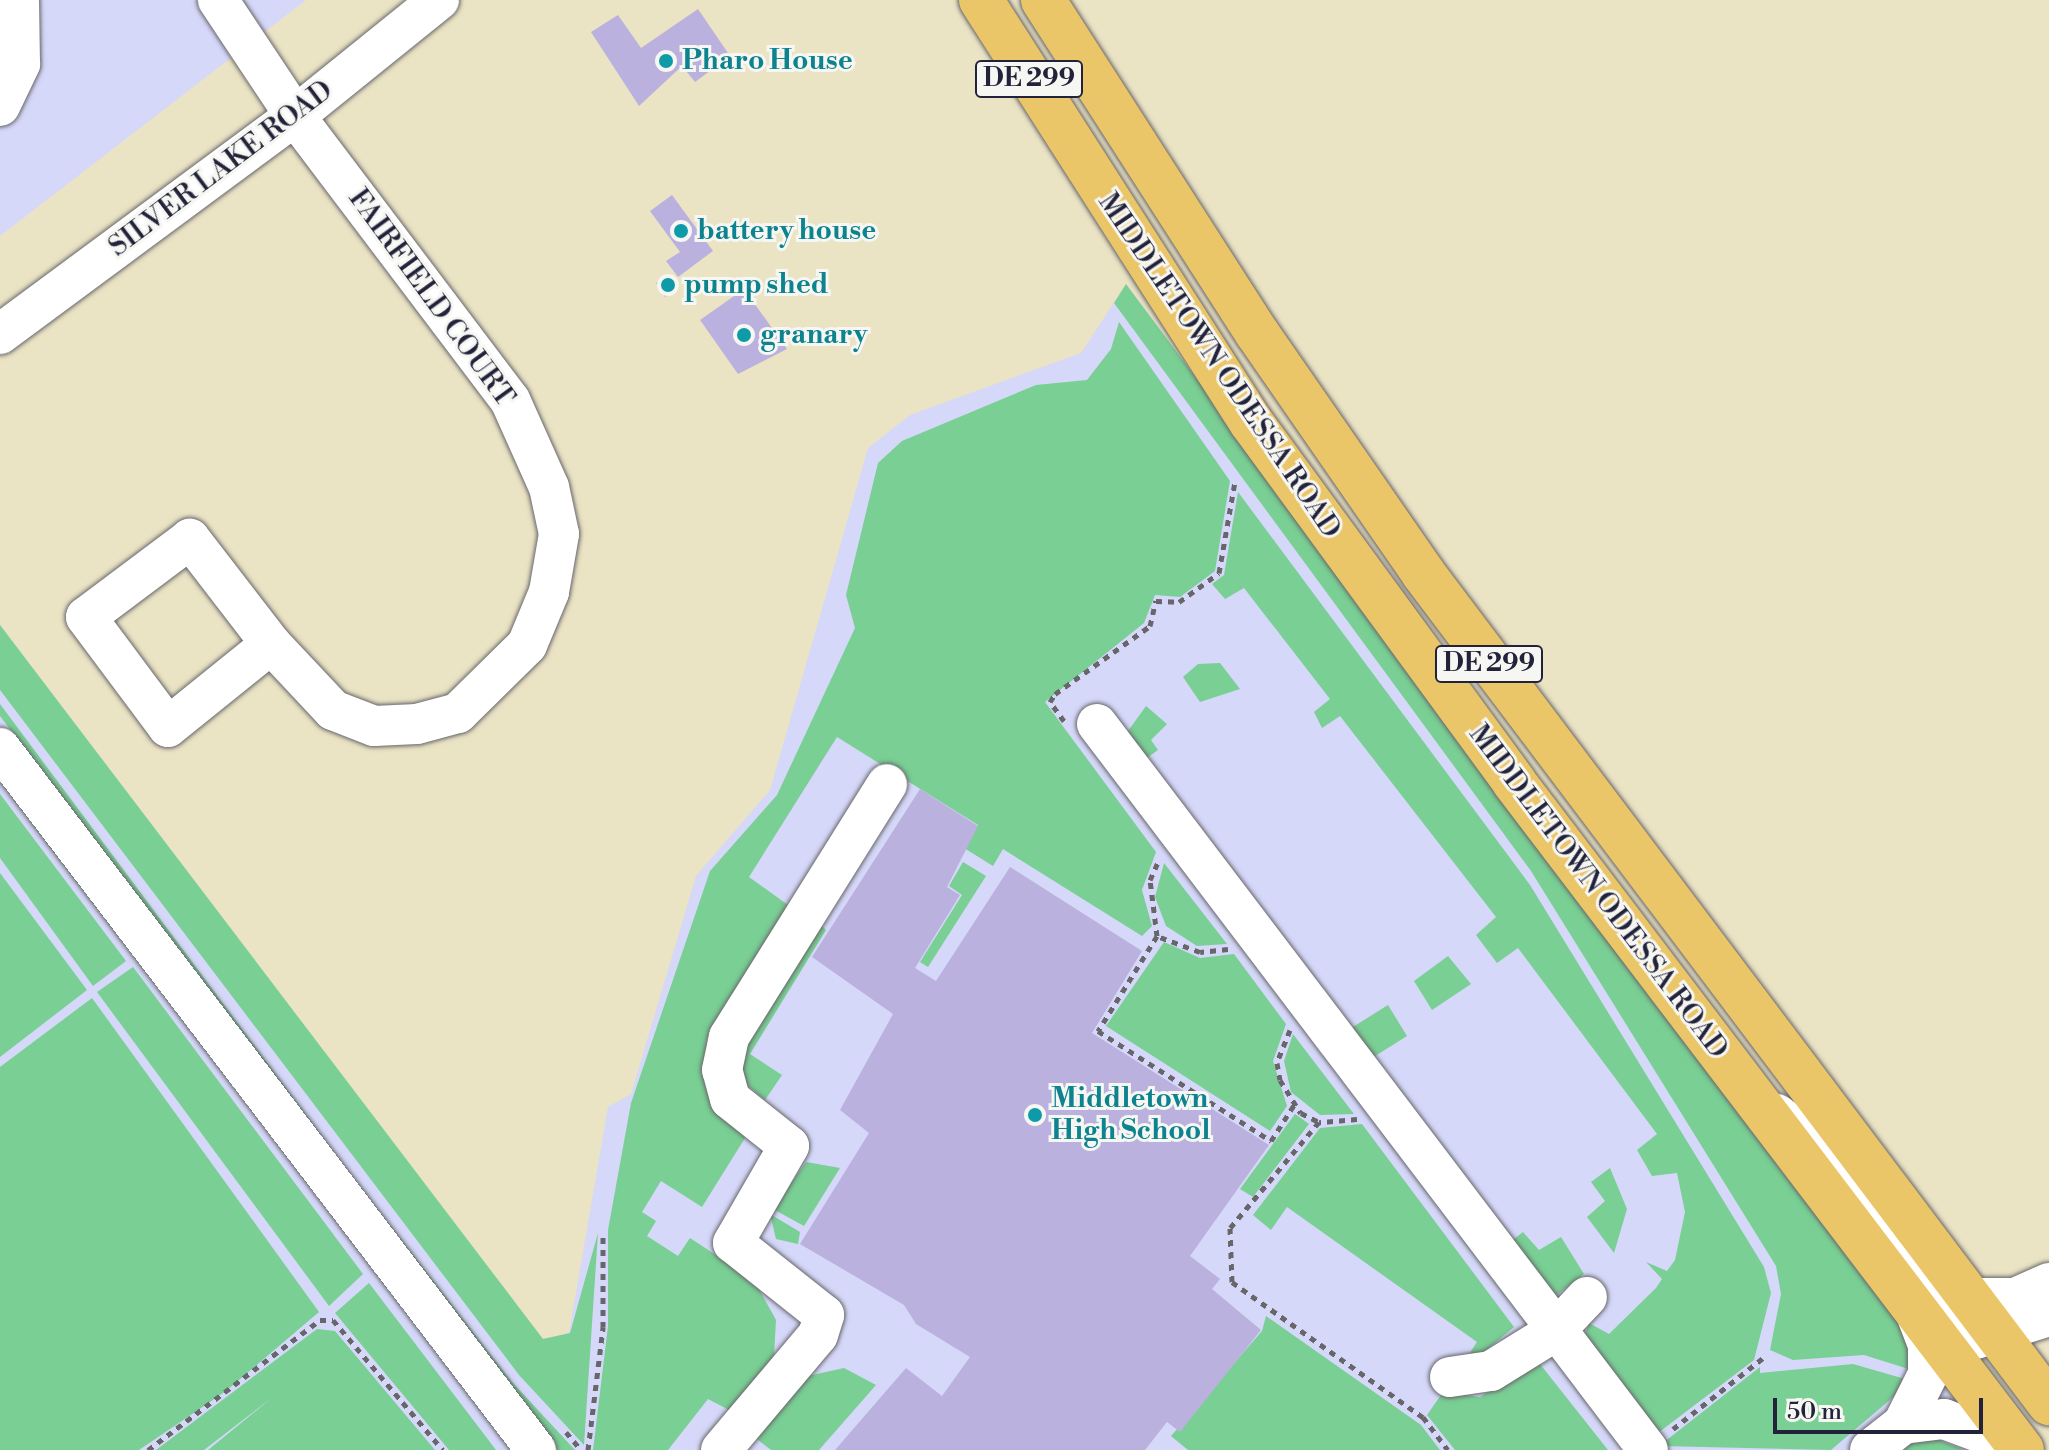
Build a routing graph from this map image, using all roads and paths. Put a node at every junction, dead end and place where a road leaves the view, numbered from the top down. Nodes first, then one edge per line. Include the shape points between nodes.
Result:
1 (20, 0) edge
2 (218, 0) edge
3 (439, 0) edge
4 (981, 0) edge
5 (1043, 0) edge
6 (0, 106) edge
7 (295, 116) junction
8 (0, 334) edge
9 (271, 644) junction
10 (1097, 724) dead end
11 (0, 748) edge
12 (887, 784) dead end
13 (1165, 853) dead end
14 (1157, 936) dead end
15 (1302, 1037) dead end
16 (1751, 1094) junction
17 (1355, 1106) dead end
18 (1319, 1122) junction
19 (603, 1233) dead end
20 (2049, 1283) edge
21 (1587, 1297) dead end
22 (1914, 1309) junction
23 (1988, 1315) junction
24 (2049, 1316) edge
25 (1554, 1332) junction
26 (1763, 1358) dead end
27 (1450, 1377) dead end
28 (2047, 1391) edge
29 (1903, 1424) junction
30 (1647, 1449) edge
31 (2022, 1449) edge
32 (148, 1450) edge
33 (443, 1450) edge
34 (536, 1450) edge
35 (588, 1450) edge
36 (721, 1450) edge
37 (1448, 1450) edge
38 (1870, 1450) edge

1 - 6 street via 20,64
2 - 7 street, FAIRFIELD COURT
3 - 7 street, SILVER LAKE ROAD
4 - 16 main road, MIDDLETOWN ODESSA ROAD / DE 299 via 1251,422
5 - 23 main road, MIDDLETOWN ODESSA ROAD / DE 299 via 1257,333 1423,573
7 - 8 street, SILVER LAKE ROAD
7 - 9 street, FAIRFIELD COURT via 510,400 549,487 559,534 549,592 527,645 458,713 374,726 333,710
9 - 9 street, FAIRFIELD COURT via 190,539 86,617 168,727
10 - 25 street
11 - 34 street
12 - 36 street via 729,1037 722,1070 730,1099 789,1146 733,1243 824,1315 818,1335
13 - 14 path via 1150,880
15 - 18 path via 1293,1026 1283,1039 1280,1080 1301,1113
16 - 22 main road, MIDDLETOWN ODESSA ROAD / DE 299
16 - 23 street via 1823,1150 1960,1332 1976,1339
17 - 18 path via 1363,1117
18 - 37 path via 1230,1228 1232,1282 1423,1417
19 - 35 path via 603,1327
20 - 23 street
21 - 25 street
22 - 29 street via 1928,1345 1928,1374
22 - 31 main road, MIDDLETOWN ODESSA ROAD / DE 299
23 - 24 street
23 - 28 main road, MIDDLETOWN ODESSA ROAD / DE 299
25 - 27 street via 1491,1371
25 - 30 street
26 - 30 path
29 - 31 street via 1944,1419
29 - 38 street
32 - 33 path via 320,1320 333,1320

